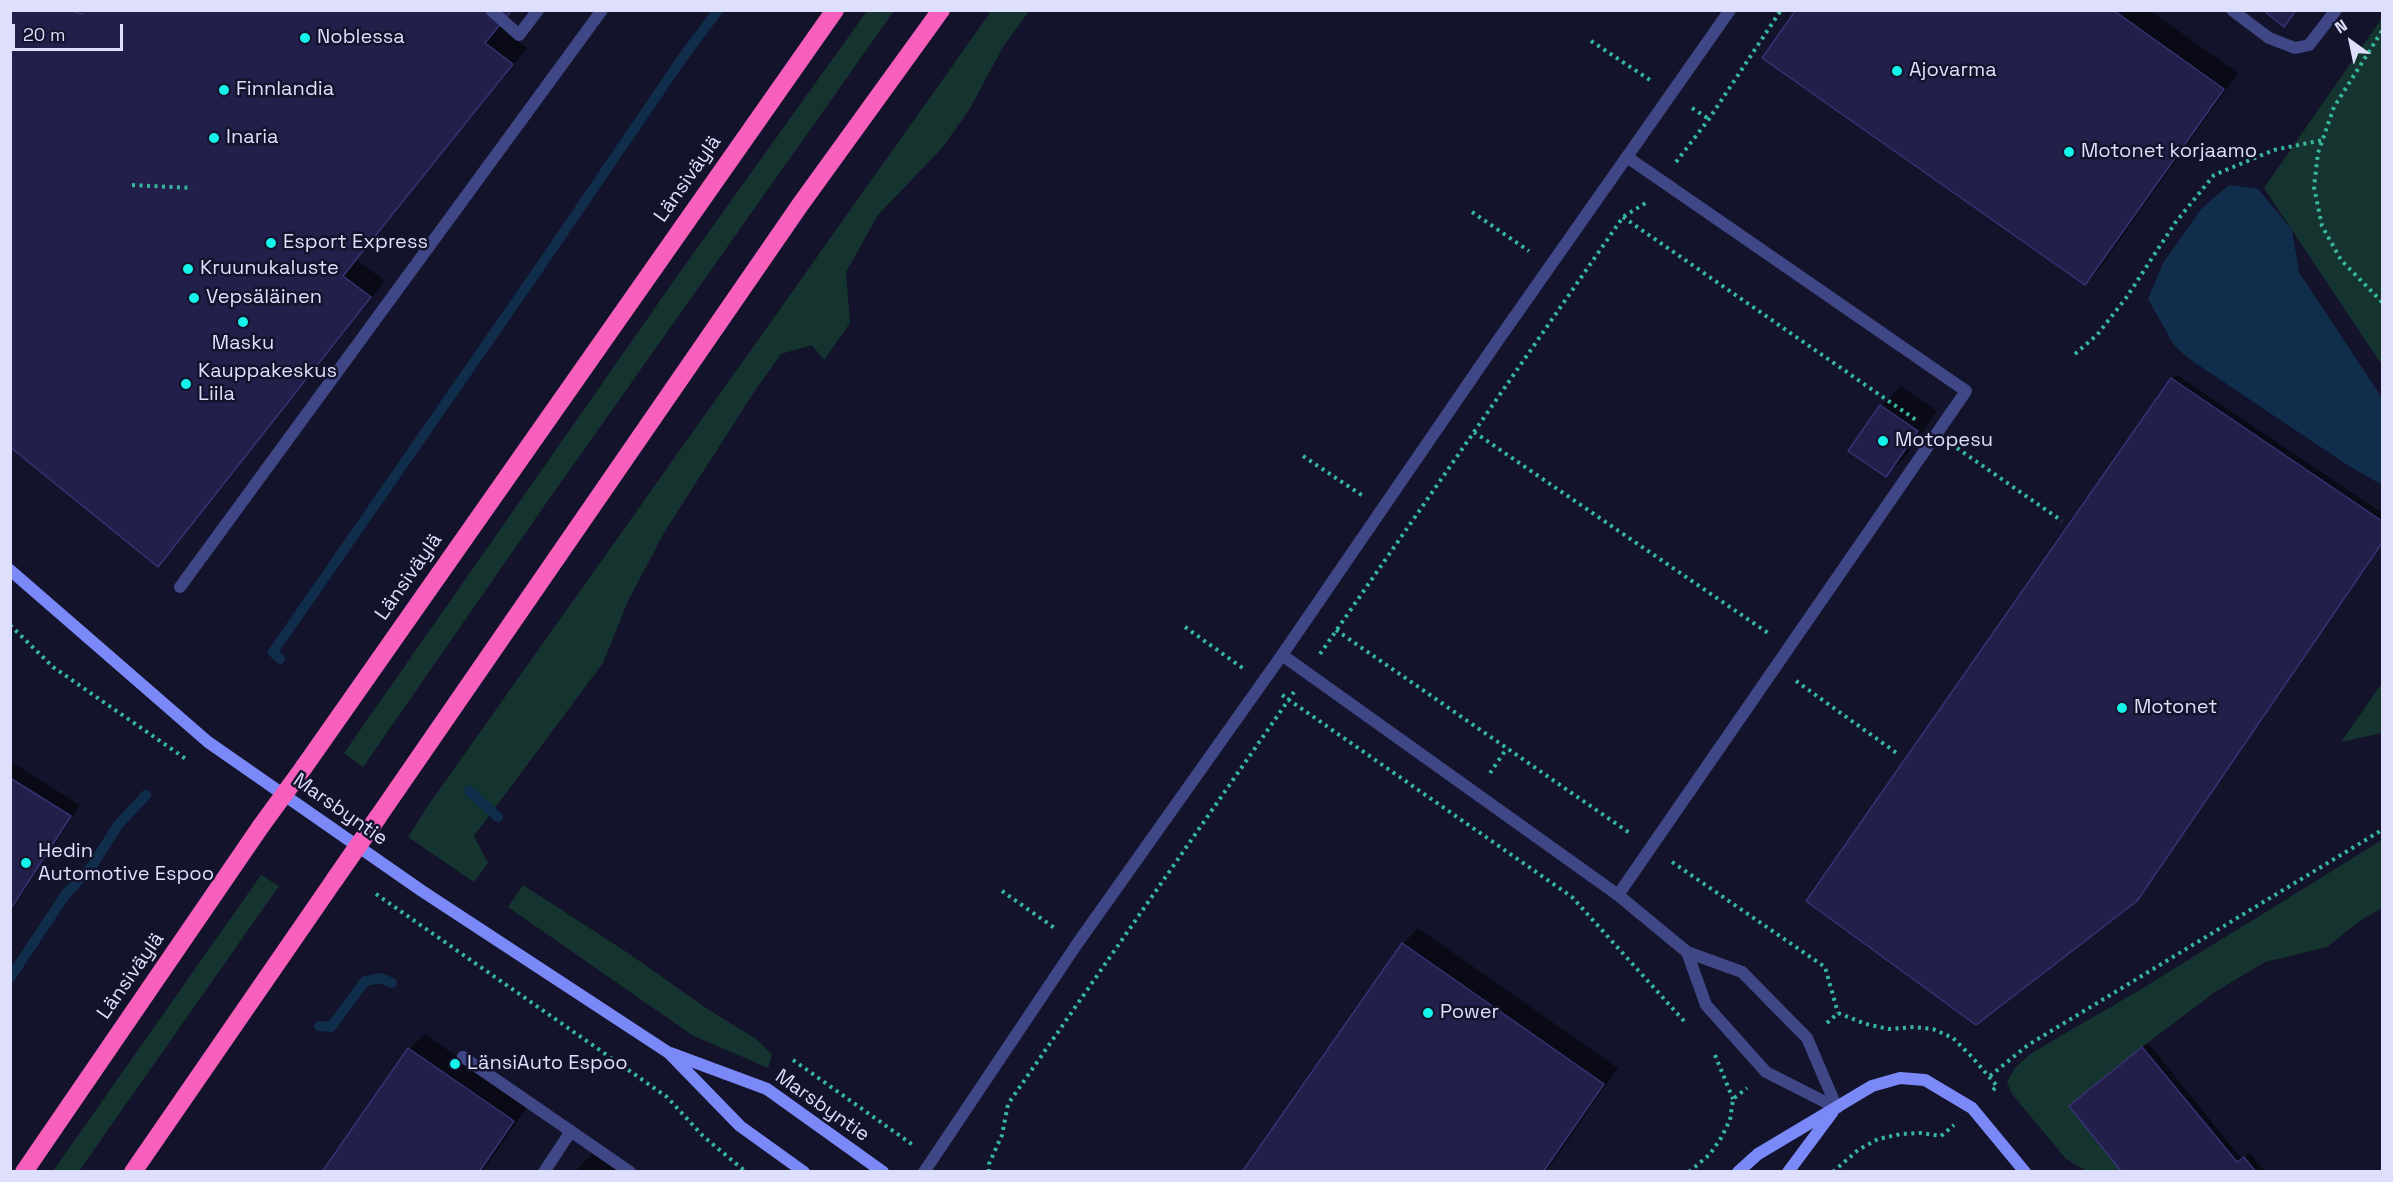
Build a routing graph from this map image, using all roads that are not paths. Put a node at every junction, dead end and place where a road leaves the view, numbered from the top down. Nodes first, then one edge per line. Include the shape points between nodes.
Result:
1 (491, 10) edge
2 (538, 10) edge
3 (602, 10) edge
4 (835, 10) edge
5 (941, 10) edge
6 (1730, 10) edge
7 (2232, 10) edge
8 (2336, 10) edge
9 (1627, 157) junction
10 (10, 570) edge
11 (180, 587) dead end
12 (1282, 655) junction
13 (1618, 895) junction
14 (1687, 952) junction
15 (669, 1053) junction
16 (463, 1057) dead end
17 (1837, 1108) junction
18 (571, 1131) junction
19 (24, 1172) edge
20 (133, 1172) edge
21 (544, 1172) edge
22 (630, 1172) edge
23 (804, 1172) edge
24 (883, 1172) edge
25 (924, 1172) edge
26 (1738, 1172) edge
27 (1788, 1172) edge
28 (2025, 1172) edge

1 - 2 lane via 519,35
3 - 11 lane
4 - 19 highway, Länsiväylä, bridge via 261,826
5 - 20 highway, bridge via 793,215
6 - 9 lane
7 - 8 lane via 2269,38 2295,48 2309,45
9 - 12 lane
9 - 13 lane via 1966,391
10 - 15 main road, Marsbyntie via 208,742 422,891
12 - 13 lane
12 - 25 lane via 1077,944
13 - 14 lane
14 - 17 lane via 1706,1005 1766,1072
14 - 17 lane via 1742,972 1807,1038
15 - 23 main road, Marsbyntie via 740,1126
15 - 24 main road, Marsbyntie via 767,1089
16 - 18 lane
17 - 26 main road via 1758,1154
17 - 27 main road
17 - 28 main road via 1872,1086 1900,1078 1925,1080 1972,1108
18 - 21 lane
18 - 22 lane

